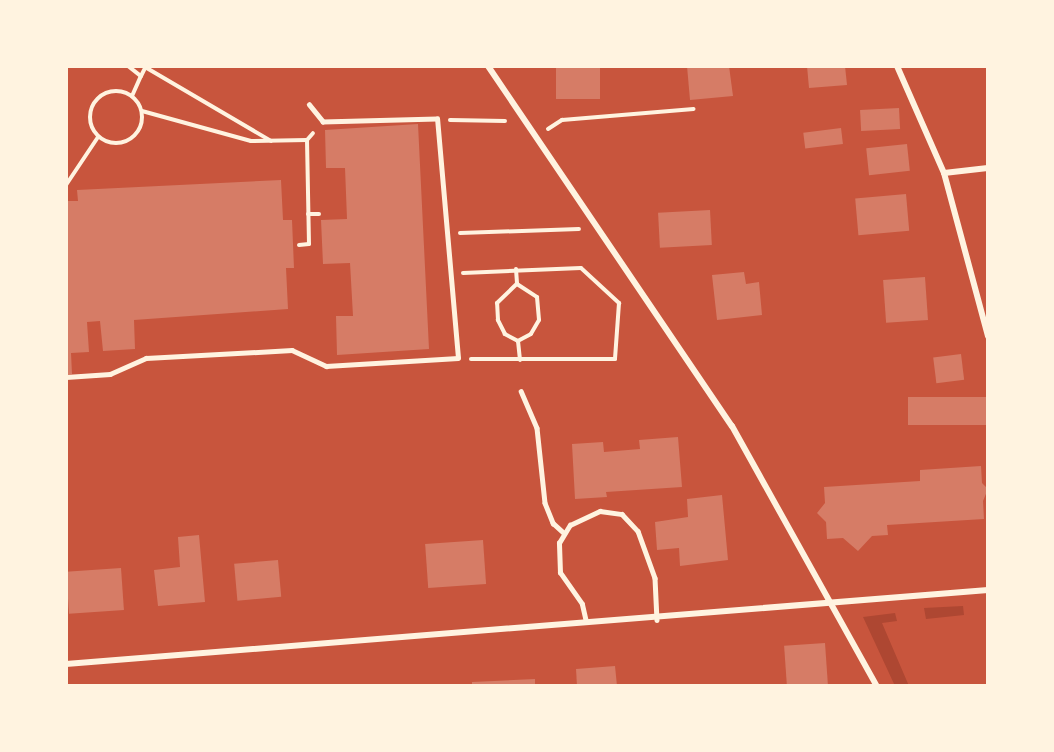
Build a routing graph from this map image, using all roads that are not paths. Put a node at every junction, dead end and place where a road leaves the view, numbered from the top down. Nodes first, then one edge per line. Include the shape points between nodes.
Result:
1 (488, 66) edge
2 (897, 66) edge
3 (309, 105) dead end
4 (988, 168) edge
5 (944, 172) junction
6 (988, 336) edge
7 (66, 377) edge
8 (521, 391) dead end
9 (564, 533) junction
10 (988, 590) edge
11 (830, 602) junction
12 (657, 620) junction
13 (586, 622) junction
14 (66, 664) edge
15 (877, 686) edge

1 - 11 street via 732,426
2 - 5 street
3 - 7 lane via 323,122 437,119 458,358 326,366 292,350 146,358 110,374
4 - 5 street
5 - 6 street
8 - 9 lane via 540,440 545,503 553,523
9 - 12 lane via 578,520 600,511 622,514 632,521 655,578
9 - 13 lane via 558,553 560,573 582,604
10 - 11 street
11 - 12 street
11 - 15 street
12 - 13 street
13 - 14 street

